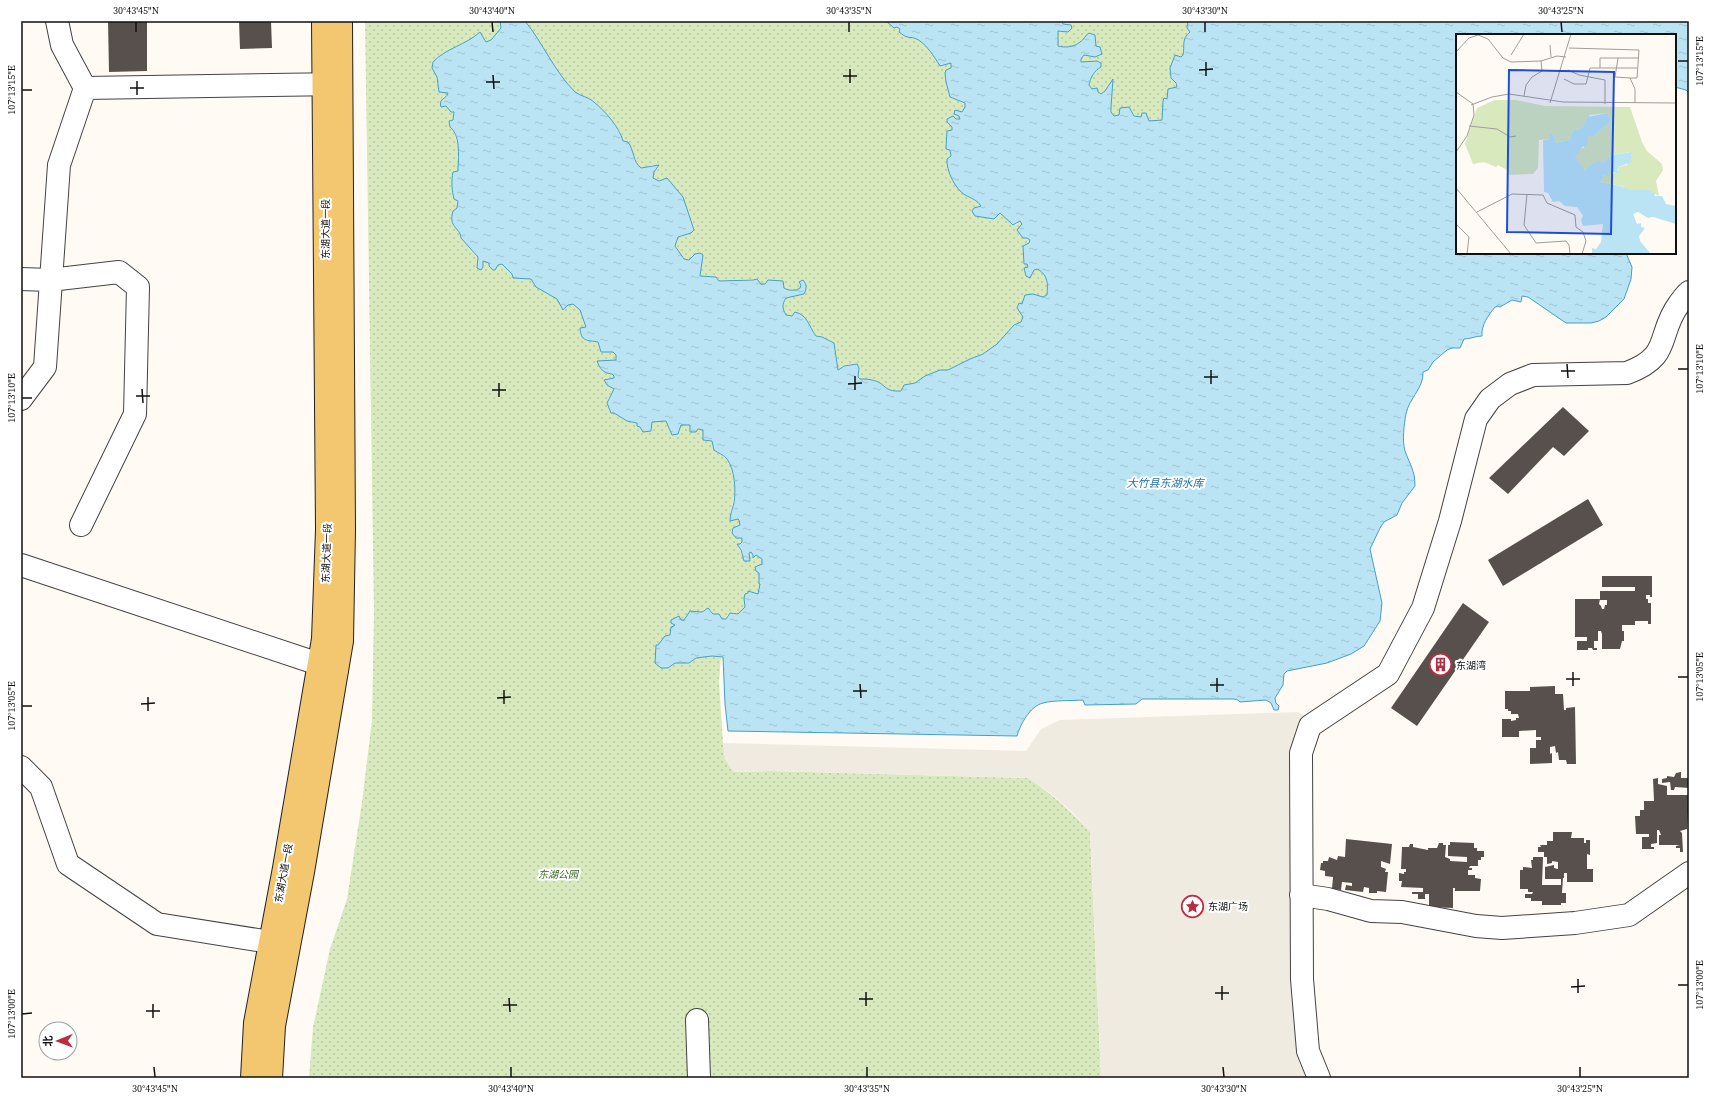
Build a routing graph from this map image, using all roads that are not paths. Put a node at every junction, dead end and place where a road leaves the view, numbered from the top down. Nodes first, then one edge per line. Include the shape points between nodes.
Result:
1 (57, 21) edge
2 (323, 21) edge
3 (341, 21) edge
4 (332, 84) junction
5 (85, 88) junction
6 (21, 279) edge
7 (50, 280) junction
8 (1689, 292) edge
9 (21, 399) edge
10 (81, 525) dead end
11 (21, 565) edge
12 (327, 667) junction
13 (21, 767) edge
14 (1689, 873) edge
15 (1302, 895) junction
16 (270, 942) junction
17 (697, 1020) dead end
18 (252, 1078) edge
19 (271, 1078) edge
20 (699, 1078) edge
21 (1319, 1078) edge

1 - 5 street via 62,45
2 - 4 main road, 东湖大道一段
3 - 4 main road, 东湖大道一段
4 - 5 street
4 - 12 main road, 东湖大道一段 via 344,530 342,641
5 - 7 street via 59,165
6 - 7 street
7 - 9 street via 45,367
7 - 10 street via 119,272 138,287 135,414
8 - 15 street via 1674,311 1662,345 1654,358 1641,368 1627,373 1533,375 1510,384 1490,399 1476,419 1450,520 1423,608 1388,674 1310,726 1300,753
11 - 12 street
12 - 16 main road, 东湖大道一段 via 288,844
12 - 19 main road, 东湖大道一段 via 304,864 274,1026
13 - 16 street via 41,787 68,864 157,924
14 - 15 street via 1629,915 1575,923 1510,928 1476,926 1402,912 1371,911
15 - 21 street via 1302,979 1308,1051
16 - 18 main road, 东湖大道一段 via 255,1023
17 - 20 street

